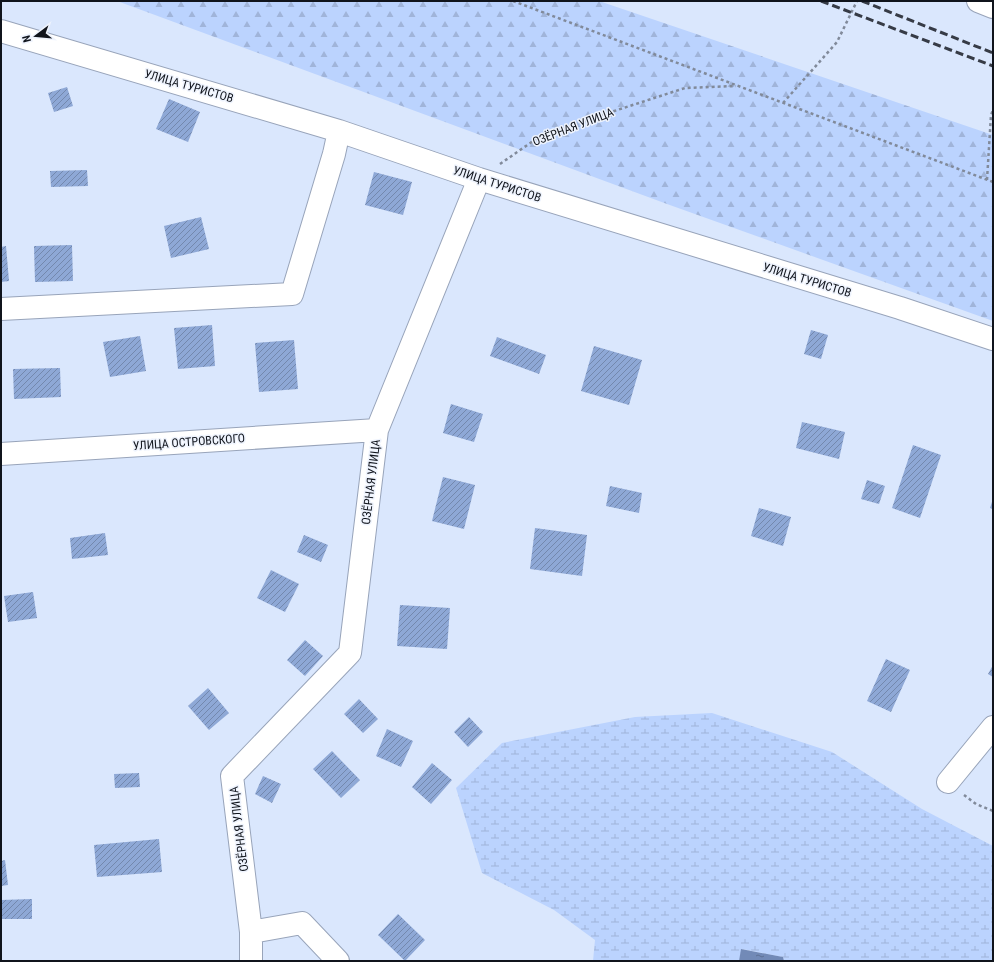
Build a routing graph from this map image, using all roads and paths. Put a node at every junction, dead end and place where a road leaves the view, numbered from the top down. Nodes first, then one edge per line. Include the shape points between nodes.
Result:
1 (513, 1) edge
2 (857, 1) edge
3 (978, 1) edge
4 (993, 7) edge
5 (1, 31) edge
6 (739, 86) junction
7 (783, 103) junction
8 (993, 110) edge
9 (339, 130) junction
10 (479, 179) junction
11 (987, 180) junction
12 (993, 182) edge
13 (1, 309) edge
14 (993, 340) edge
15 (377, 430) junction
16 (1, 454) edge
17 (993, 727) edge
18 (948, 782) joint
19 (993, 811) edge
20 (251, 932) junction
21 (252, 961) edge
22 (338, 961) edge

1 - 6 path
2 - 7 path via 837,42
3 - 4 street
5 - 9 street, УЛИЦА ТУРИСТОВ
6 - 7 path
6 - 10 path, ОЗЁРНАЯ УЛИЦА via 685,88 605,114 536,139
7 - 11 path
8 - 11 path
9 - 10 street, УЛИЦА ТУРИСТОВ
9 - 13 street via 292,294
10 - 14 street, УЛИЦА ТУРИСТОВ via 900,308
10 - 15 street, ОЗЁРНАЯ УЛИЦА
11 - 12 path
15 - 16 street, УЛИЦА ОСТРОВСКОГО
15 - 20 street, ОЗЁРНАЯ УЛИЦА via 350,653 232,776
17 - 18 street
18 - 19 path via 976,804
20 - 21 street
20 - 22 street via 302,923

